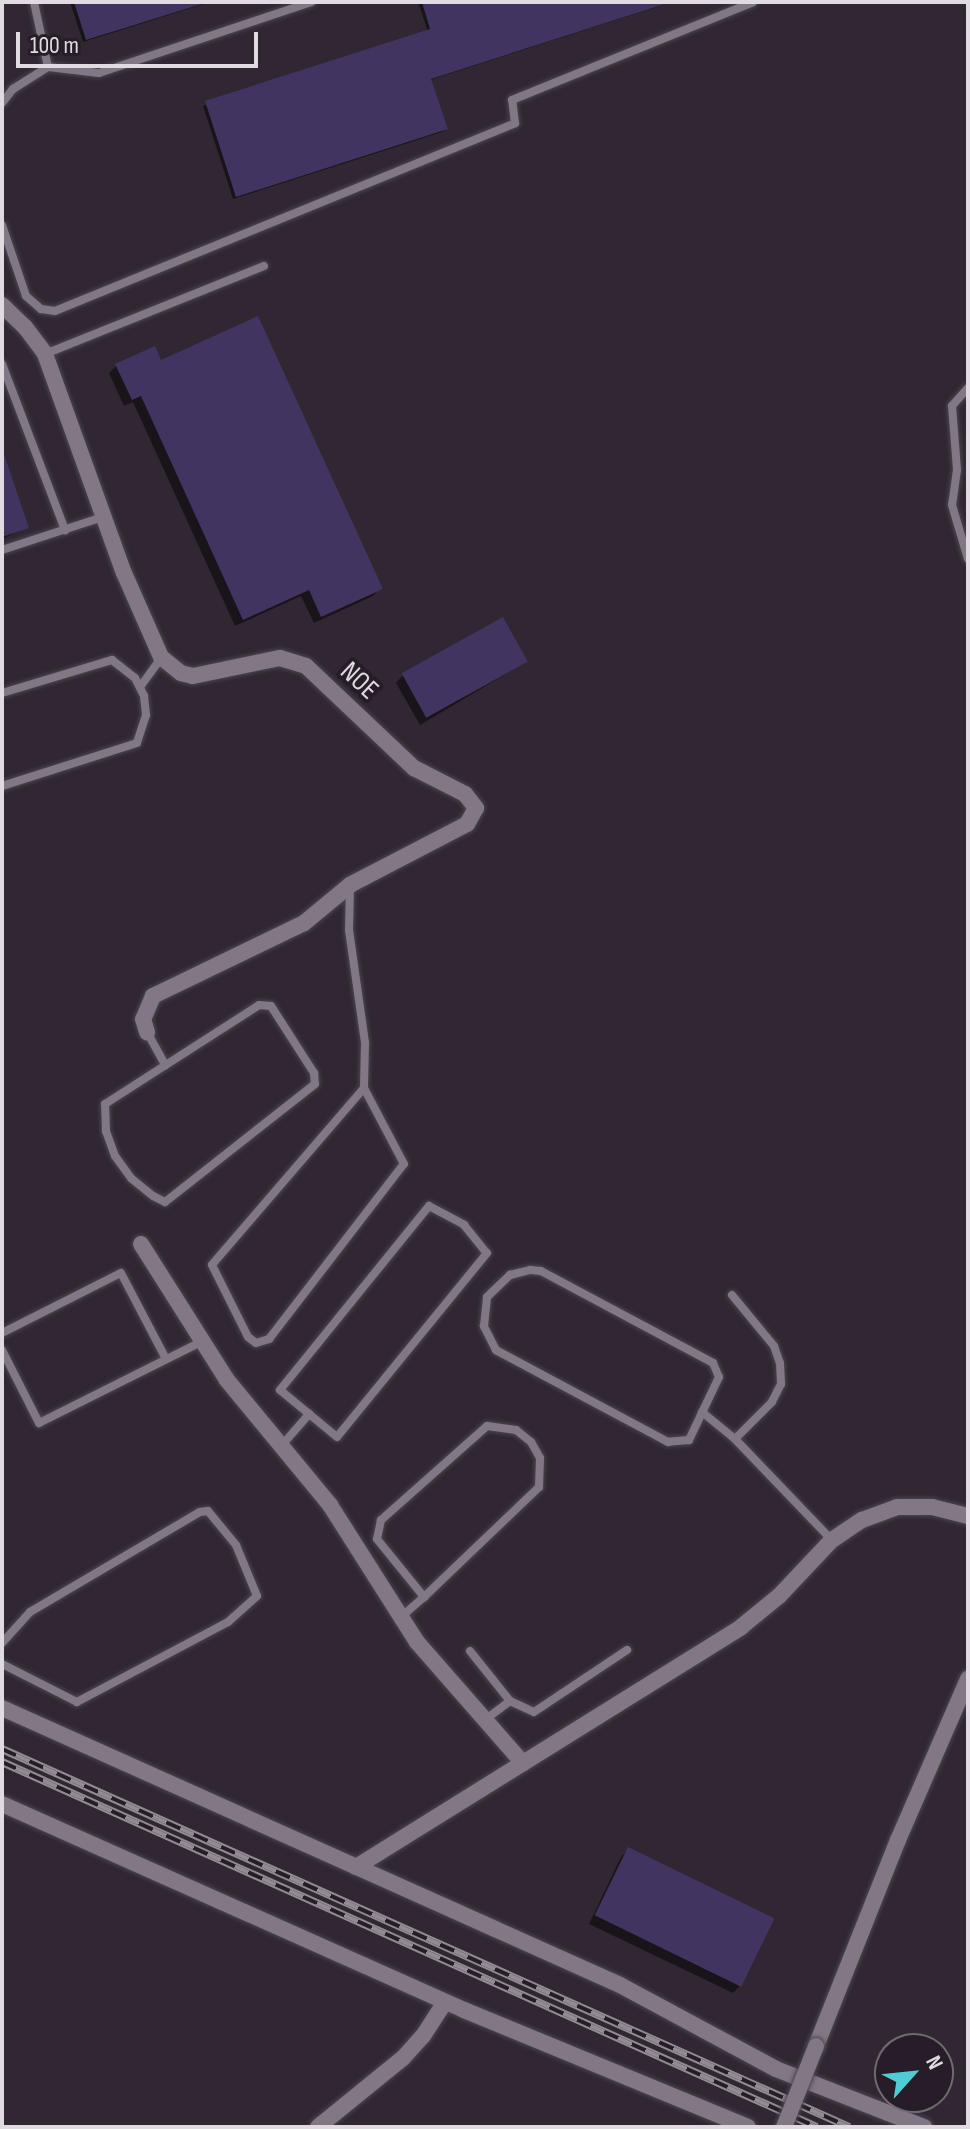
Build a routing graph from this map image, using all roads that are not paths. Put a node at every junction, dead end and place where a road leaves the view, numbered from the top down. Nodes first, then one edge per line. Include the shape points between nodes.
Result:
1 (34, 2) edge
2 (311, 2) edge
3 (753, 2) edge
4 (48, 67) junction
5 (2, 103) edge
6 (2, 225) edge
7 (264, 266) dead end
8 (2, 305) edge
9 (45, 354) junction
10 (2, 364) edge
11 (968, 388) edge
12 (104, 517) junction
13 (65, 530) junction
14 (2, 550) edge
15 (968, 559) edge
16 (161, 657) junction
17 (140, 687) junction
18 (2, 693) edge
19 (2, 786) edge
20 (350, 885) junction
21 (147, 1032) joint
22 (165, 1065) junction
23 (364, 1088) junction
24 (141, 1244) dead end
25 (732, 1295) dead end
26 (2, 1333) edge
27 (203, 1340) junction
28 (2, 1350) edge
29 (166, 1359) junction
30 (702, 1412) junction
31 (309, 1414) junction
32 (735, 1439) junction
33 (283, 1444) junction
34 (968, 1516) edge
35 (832, 1540) junction
36 (424, 1597) junction
37 (401, 1617) junction
38 (2, 1643) edge
39 (627, 1650) dead end
40 (470, 1651) dead end
41 (2, 1664) edge
42 (968, 1679) edge
43 (510, 1701) junction
44 (2, 1708) edge
45 (484, 1720) junction
46 (523, 1763) junction
47 (2, 1804) edge
48 (356, 1867) junction
49 (445, 2002) junction
50 (318, 2127) edge
51 (748, 2127) edge
52 (784, 2127) edge
53 (924, 2127) edge

1 - 4 lane
2 - 4 lane via 99,73
3 - 6 lane via 512,100 515,123 55,311 41,309 26,296
4 - 5 lane via 13,89
7 - 9 lane
8 - 9 street
9 - 12 street
10 - 13 lane
11 - 15 lane via 952,406 957,470 952,505
12 - 13 lane
12 - 16 street
13 - 14 lane
16 - 17 lane
16 - 20 street, NOE via 193,676 280,658 294,660 414,768 472,800 475,814 467,824
17 - 18 lane via 112,660
17 - 19 lane via 146,715 137,743
20 - 21 street, NOE via 304,923 153,996 143,1019
20 - 23 lane via 349,930 365,1043
21 - 22 lane
22 - 22 lane via 105,1104 110,1144 122,1168 165,1202 315,1084 314,1073 271,1006 259,1005
23 - 23 lane via 212,1265 248,1337 256,1343 269,1339 404,1164
24 - 27 street
25 - 32 lane via 774,1346 781,1384 772,1402
26 - 29 lane via 121,1273
27 - 29 lane
27 - 33 street via 252,1414
28 - 29 lane via 39,1423
30 - 30 lane via 689,1440 679,1444 496,1350 484,1326 487,1297 510,1275 541,1271 673,1341 718,1369
30 - 32 lane
31 - 31 lane via 337,1437 487,1253 464,1225 429,1206 280,1390
31 - 33 lane
32 - 35 lane
33 - 37 street via 330,1505
34 - 35 street via 932,1507 897,1507 862,1520
35 - 46 street via 741,1627
36 - 36 lane via 539,1487 540,1458 516,1430 487,1426 381,1520 377,1539
36 - 37 lane
37 - 45 street
38 - 41 lane via 30,1612 200,1512 208,1511 236,1545 257,1596 228,1622 77,1702
39 - 43 lane via 534,1712
40 - 43 lane
42 - 52 street, bridge
43 - 45 lane
44 - 48 street
45 - 46 street
46 - 48 street
47 - 49 street
48 - 53 street via 620,1985 776,2069
49 - 50 street via 403,2058
49 - 51 street

